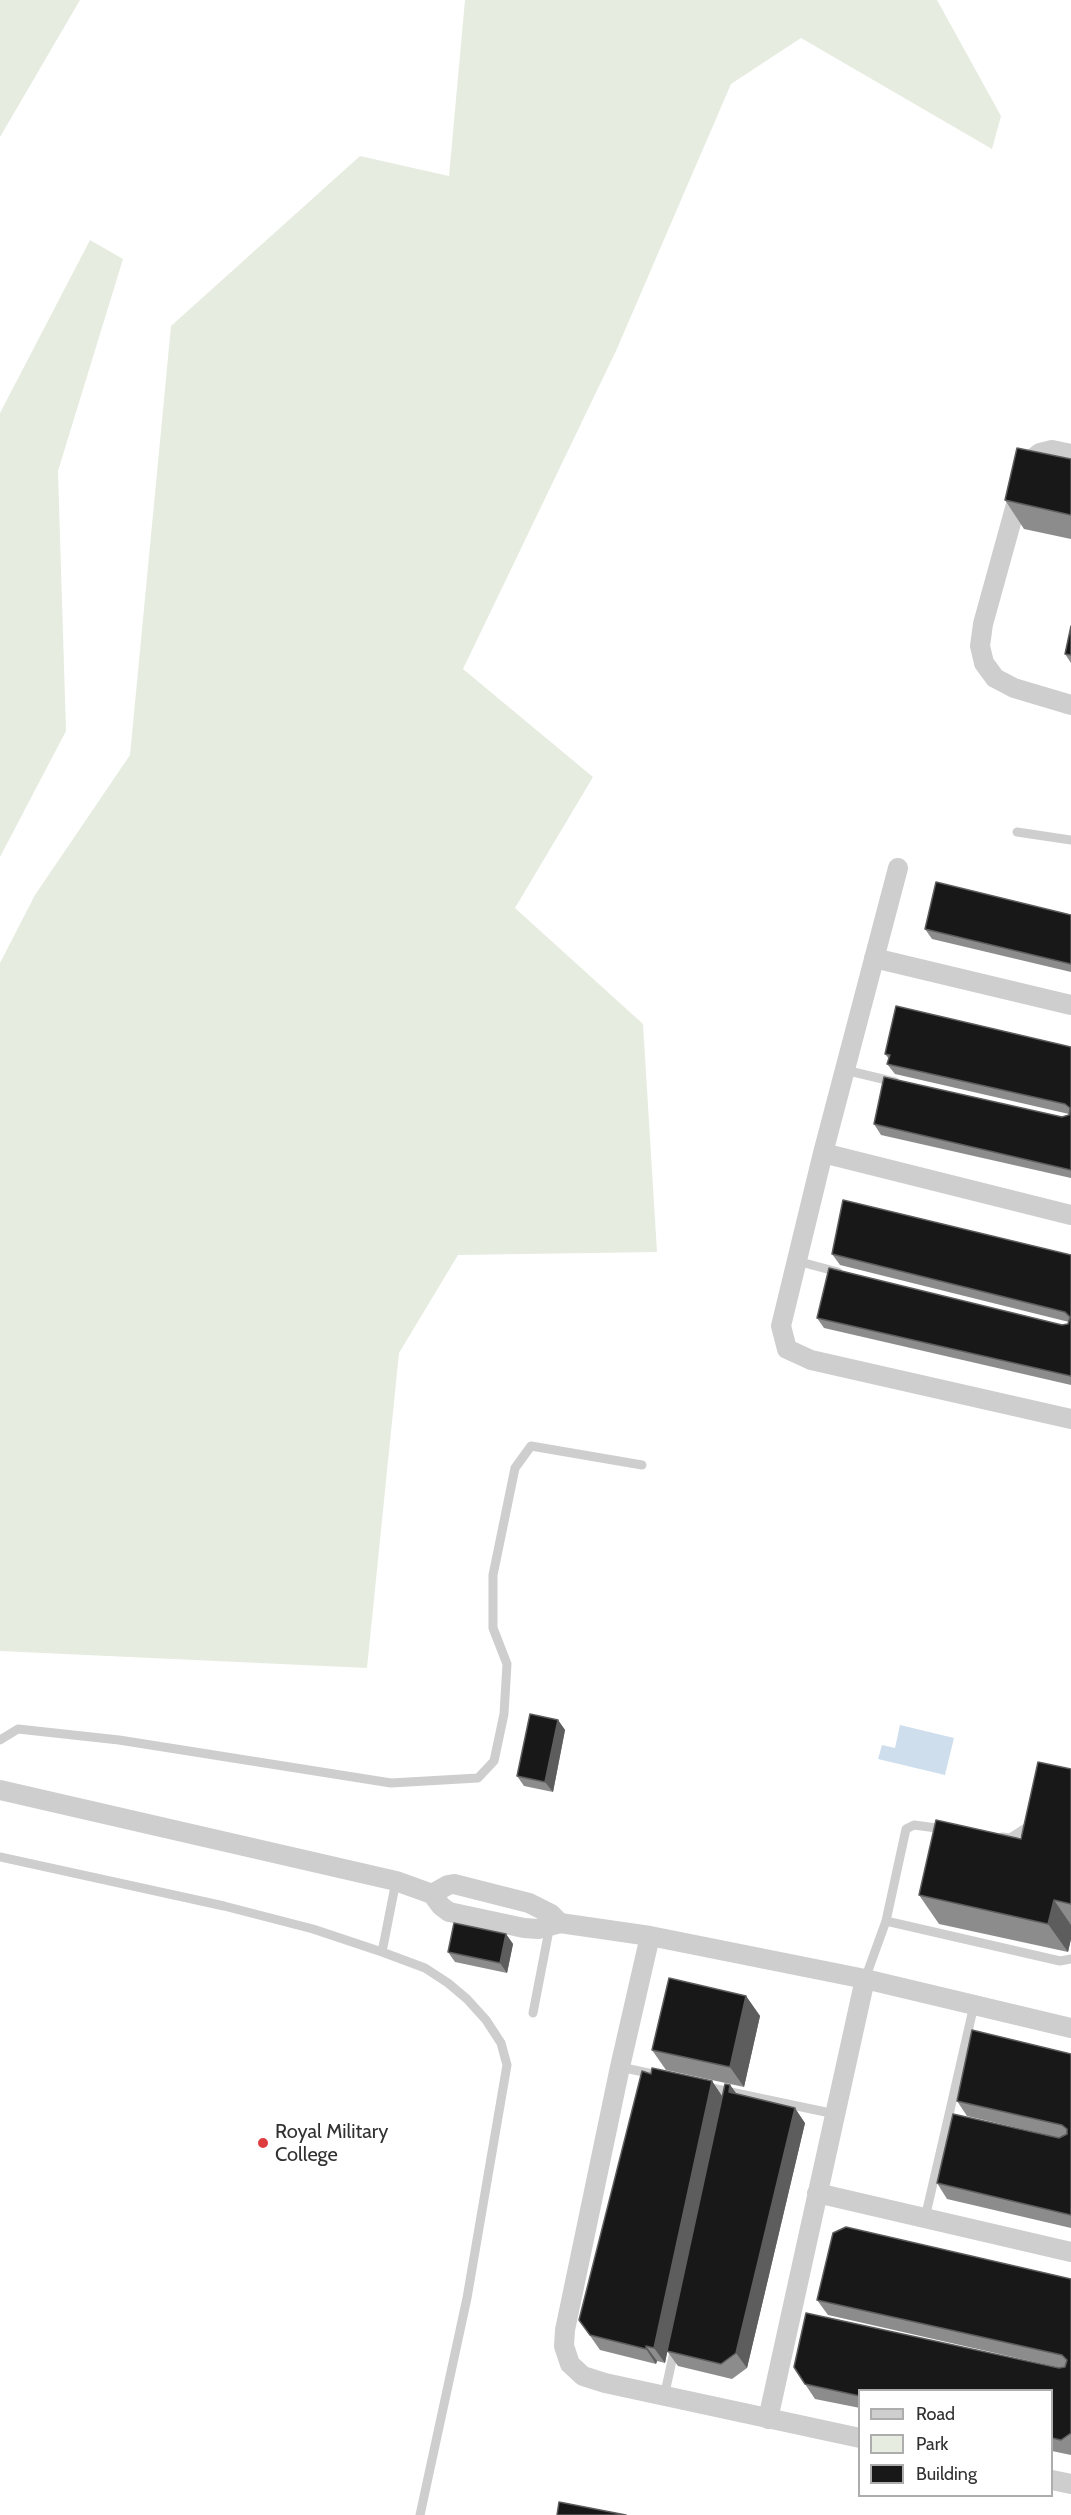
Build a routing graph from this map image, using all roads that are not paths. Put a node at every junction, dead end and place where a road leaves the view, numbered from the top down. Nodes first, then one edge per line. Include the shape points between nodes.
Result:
1 (1071, 454) edge
2 (1071, 705) edge
3 (1017, 832) dead end
4 (1071, 840) edge
5 (898, 868) dead end
6 (874, 958) junction
7 (1071, 1005) edge
8 (845, 1070) junction
9 (910, 1085) edge
10 (823, 1153) junction
11 (1071, 1215) edge
12 (797, 1261) junction
13 (853, 1276) edge
14 (1071, 1419) edge
15 (642, 1465) dead end
16 (0, 1740) edge
17 (0, 1790) edge
18 (1036, 1816) edge
19 (957, 1831) edge
20 (989, 1835) edge
21 (0, 1857) edge
22 (396, 1881) junction
23 (432, 1894) junction
24 (554, 1921) junction
25 (886, 1921) junction
26 (650, 1936) junction
27 (382, 1952) junction
28 (1071, 1959) edge
29 (865, 1979) junction
30 (974, 2005) junction
31 (533, 2013) dead end
32 (1071, 2028) edge
33 (620, 2067) junction
34 (664, 2077) edge
35 (697, 2084) edge
36 (730, 2092) junction
37 (727, 2103) edge
38 (835, 2115) junction
39 (948, 2119) junction
40 (971, 2124) edge
41 (817, 2193) junction
42 (925, 2218) junction
43 (1071, 2253) edge
44 (676, 2341) edge
45 (664, 2397) junction
46 (768, 2419) junction
47 (858, 2438) edge
48 (1053, 2480) edge
49 (1071, 2484) edge
50 (420, 2515) edge

1 - 2 street via 1052,450 1040,453 1025,472 983,624 981,646 984,663 995,678 1014,688
3 - 4 lane
5 - 6 street
6 - 7 street
6 - 8 street
8 - 9 lane
8 - 10 street
10 - 11 street
10 - 12 street
12 - 13 lane
12 - 14 street via 781,1326 787,1348 811,1360
15 - 16 lane via 531,1446 515,1468 493,1575 493,1628 507,1664 504,1714 494,1761 478,1778 391,1783 119,1740 18,1729
17 - 22 street
18 - 20 lane via 1032,1824 1010,1838
19 - 25 lane via 914,1825 906,1829
21 - 27 lane via 224,1906
22 - 23 street
22 - 27 lane
23 - 24 street via 449,1912 524,1928
23 - 24 street via 454,1884 529,1903
24 - 26 street
24 - 31 lane
25 - 28 lane via 1060,1961
25 - 29 lane
26 - 29 street
26 - 33 street
27 - 50 lane via 425,1968 467,1999 501,2043 507,2065 467,2298
29 - 30 street
29 - 38 street
30 - 32 street
30 - 39 lane
33 - 34 lane
33 - 45 street via 564,2346 570,2364 583,2376
35 - 36 lane
36 - 37 lane
36 - 38 lane
38 - 41 street
39 - 40 lane
39 - 42 lane
41 - 42 street
41 - 46 street via 796,2316
42 - 43 street
44 - 45 lane
45 - 46 street
46 - 47 street
48 - 49 street

